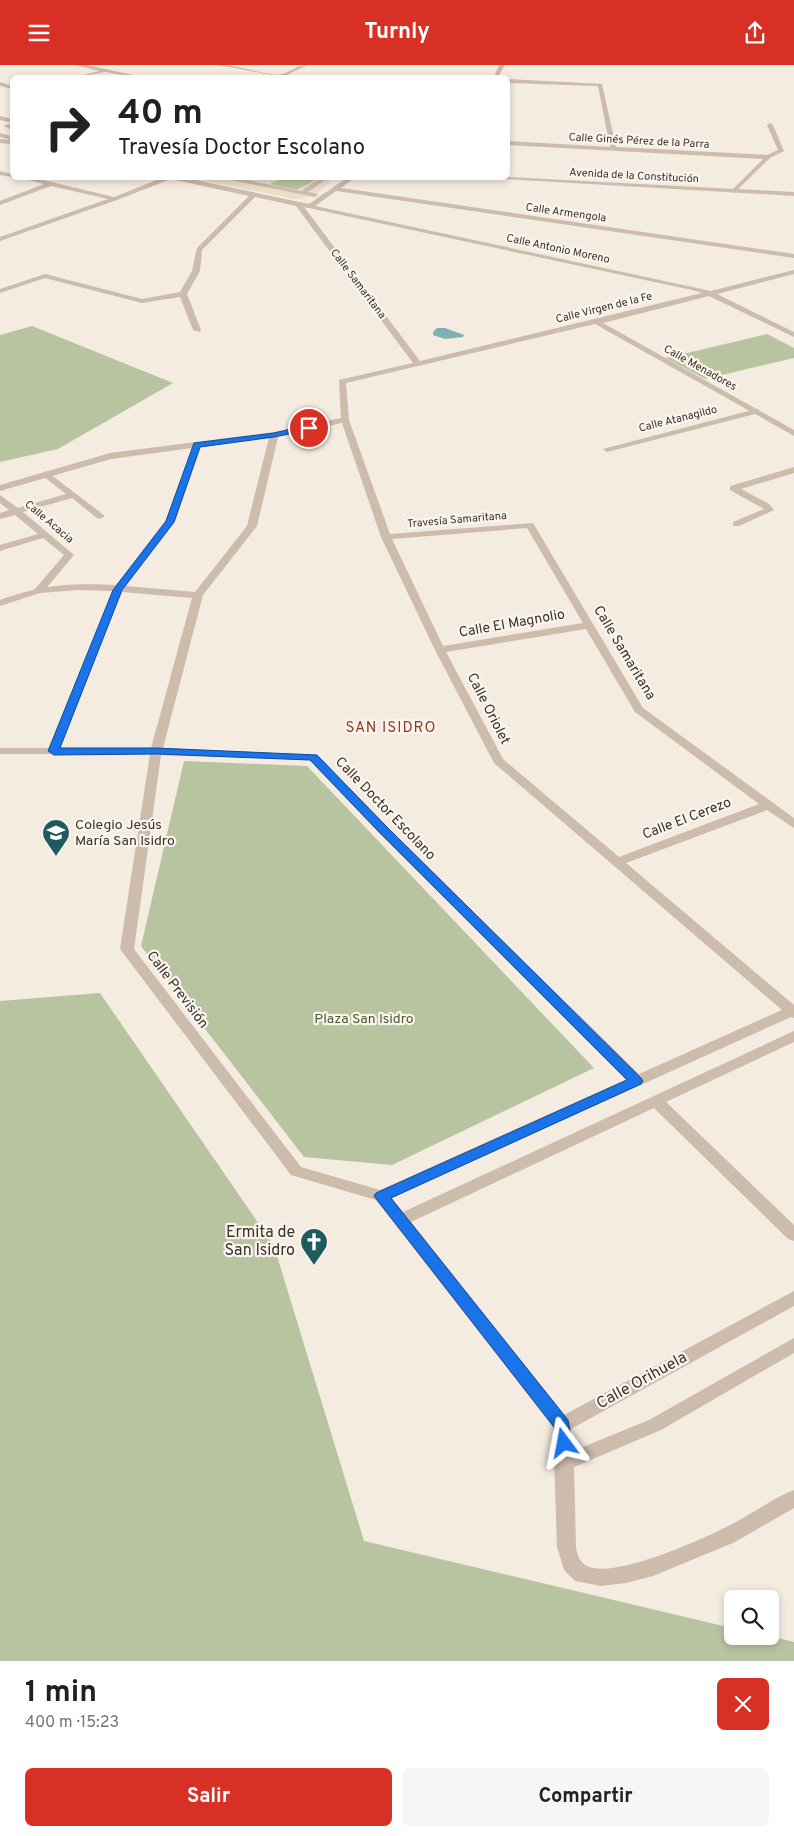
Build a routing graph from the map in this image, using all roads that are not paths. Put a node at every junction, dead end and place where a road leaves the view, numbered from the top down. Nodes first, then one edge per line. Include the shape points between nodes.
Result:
1 (79, 65) edge
2 (122, 65) edge
3 (221, 65) edge
4 (304, 65) edge
5 (104, 70) junction
6 (86, 75) edge
7 (129, 75) edge
8 (271, 75) edge
9 (285, 75) edge
10 (510, 81) edge
11 (770, 125) dead end
12 (510, 144) edge
13 (612, 149) junction
14 (768, 157) junction
15 (510, 179) edge
16 (33, 180) edge
17 (165, 180) edge
18 (180, 180) edge
19 (232, 180) edge
20 (279, 180) dead end
21 (348, 180) edge
22 (308, 181) edge
23 (246, 183) junction
24 (50, 184) junction
25 (335, 189) junction
26 (734, 191) junction
27 (302, 193) junction
28 (794, 194) edge
29 (253, 195) junction
30 (316, 195) dead end
31 (115, 199) junction
32 (0, 203) edge
33 (298, 204) junction
34 (309, 207) junction
35 (0, 239) edge
36 (794, 256) edge
37 (794, 272) edge
38 (0, 291) edge
39 (710, 293) junction
40 (183, 295) junction
41 (596, 322) junction
42 (197, 330) dead end
43 (794, 335) edge
44 (418, 364) junction
45 (756, 411) junction
46 (345, 420) junction
47 (794, 433) edge
48 (274, 435) junction
49 (196, 445) junction
50 (607, 449) dead end
51 (794, 471) edge
52 (46, 474) junction
53 (0, 488) edge
54 (73, 495) junction
55 (0, 498) edge
56 (16, 511) junction
57 (0, 516) edge
58 (100, 516) dead end
59 (736, 524) dead end
60 (530, 525) joint
61 (44, 535) junction
62 (386, 537) junction
63 (0, 548) edge
64 (39, 590) junction
65 (118, 590) junction
66 (198, 595) junction
67 (0, 603) edge
68 (589, 625) junction
69 (440, 650) junction
70 (0, 751) edge
71 (54, 751) junction
72 (156, 751) junction
73 (768, 805) junction
74 (794, 824) edge
75 (617, 862) junction
76 (793, 1011) edge
77 (794, 1036) edge
78 (637, 1081) junction
79 (656, 1101) junction
80 (381, 1196) junction
81 (400, 1220) junction
82 (794, 1235) edge
83 (794, 1298) edge
84 (794, 1345) edge
85 (562, 1425) junction
86 (565, 1462) junction
87 (794, 1498) edge

1 - 5 street
2 - 5 street
3 - 8 street
4 - 9 street
5 - 6 street
5 - 7 street
10 - 13 street via 600,85
11 - 14 street via 782,148 779,153
12 - 13 street, Calle Ginés Pérez de la Parra
13 - 14 street, Calle Ginés Pérez de la Parra
14 - 26 street
15 - 26 street, Avenida de la Constitución
16 - 24 street
17 - 31 street
18 - 29 street, Calle Antonio Moreno
19 - 23 street
20 - 23 street
21 - 25 street
22 - 27 street
23 - 27 street
24 - 31 street
24 - 32 street
25 - 34 street
25 - 36 street, Calle Armengola
26 - 28 street, Avenida de la Constitución
27 - 30 street
29 - 33 street, Calle Antonio Moreno
29 - 40 street via 199,249 196,271
31 - 35 street
33 - 34 street, Calle Antonio Moreno
33 - 44 street, Calle Samaritana
34 - 39 street, Calle Antonio Moreno via 680,284
37 - 39 street, Calle Virgen de la Fe
38 - 40 street via 44,276 142,301
39 - 41 street, Calle Virgen de la Fe
39 - 43 street, Calle Antonio Moreno
40 - 42 street
41 - 44 street, Calle Virgen de la Fe
41 - 45 street, Calle Menadores
44 - 46 street, Calle Oriolet via 342,382
45 - 47 street, Calle Menadores
45 - 50 street, Calle Atanagildo
46 - 48 street
46 - 62 street, Calle Oriolet
48 - 49 street
48 - 66 street, Calle Previsión via 252,526
49 - 52 street via 110,456
49 - 65 street via 170,522
51 - 59 street via 733,488 766,505 769,510
52 - 53 street
52 - 54 street
54 - 56 street
54 - 58 street
55 - 56 street, Calle Acacia
56 - 57 street
56 - 61 street, Calle Acacia
60 - 62 street, Travesía Samaritana
60 - 68 street, Calle Samaritana
61 - 63 street
61 - 64 street, Calle Acacia via 69,555
62 - 69 street, Calle Oriolet
64 - 65 street via 82,587
64 - 67 street
65 - 66 street
65 - 71 street
66 - 72 street, Calle Previsión
68 - 69 street, Calle El Magnolio
68 - 73 street, Calle Samaritana via 639,710
69 - 75 street, Calle Oriolet via 498,761
70 - 71 street, Calle Doctor Escolano
71 - 72 street, Calle Doctor Escolano
72 - 78 street, Calle Doctor Escolano via 313,757
72 - 80 street, Calle Previsión via 127,949 296,1171
73 - 74 street, Calle Samaritana
73 - 75 street, Calle El Cerezo
75 - 76 street, Calle Oriolet
76 - 78 street
77 - 79 street
78 - 80 street
79 - 81 street
79 - 82 street
80 - 81 street
81 - 85 street
83 - 85 street, Calle Orihuela
84 - 86 street via 655,1425
85 - 86 street
86 - 87 street via 566,1549 571,1566 584,1576 605,1579 684,1556 742,1529

